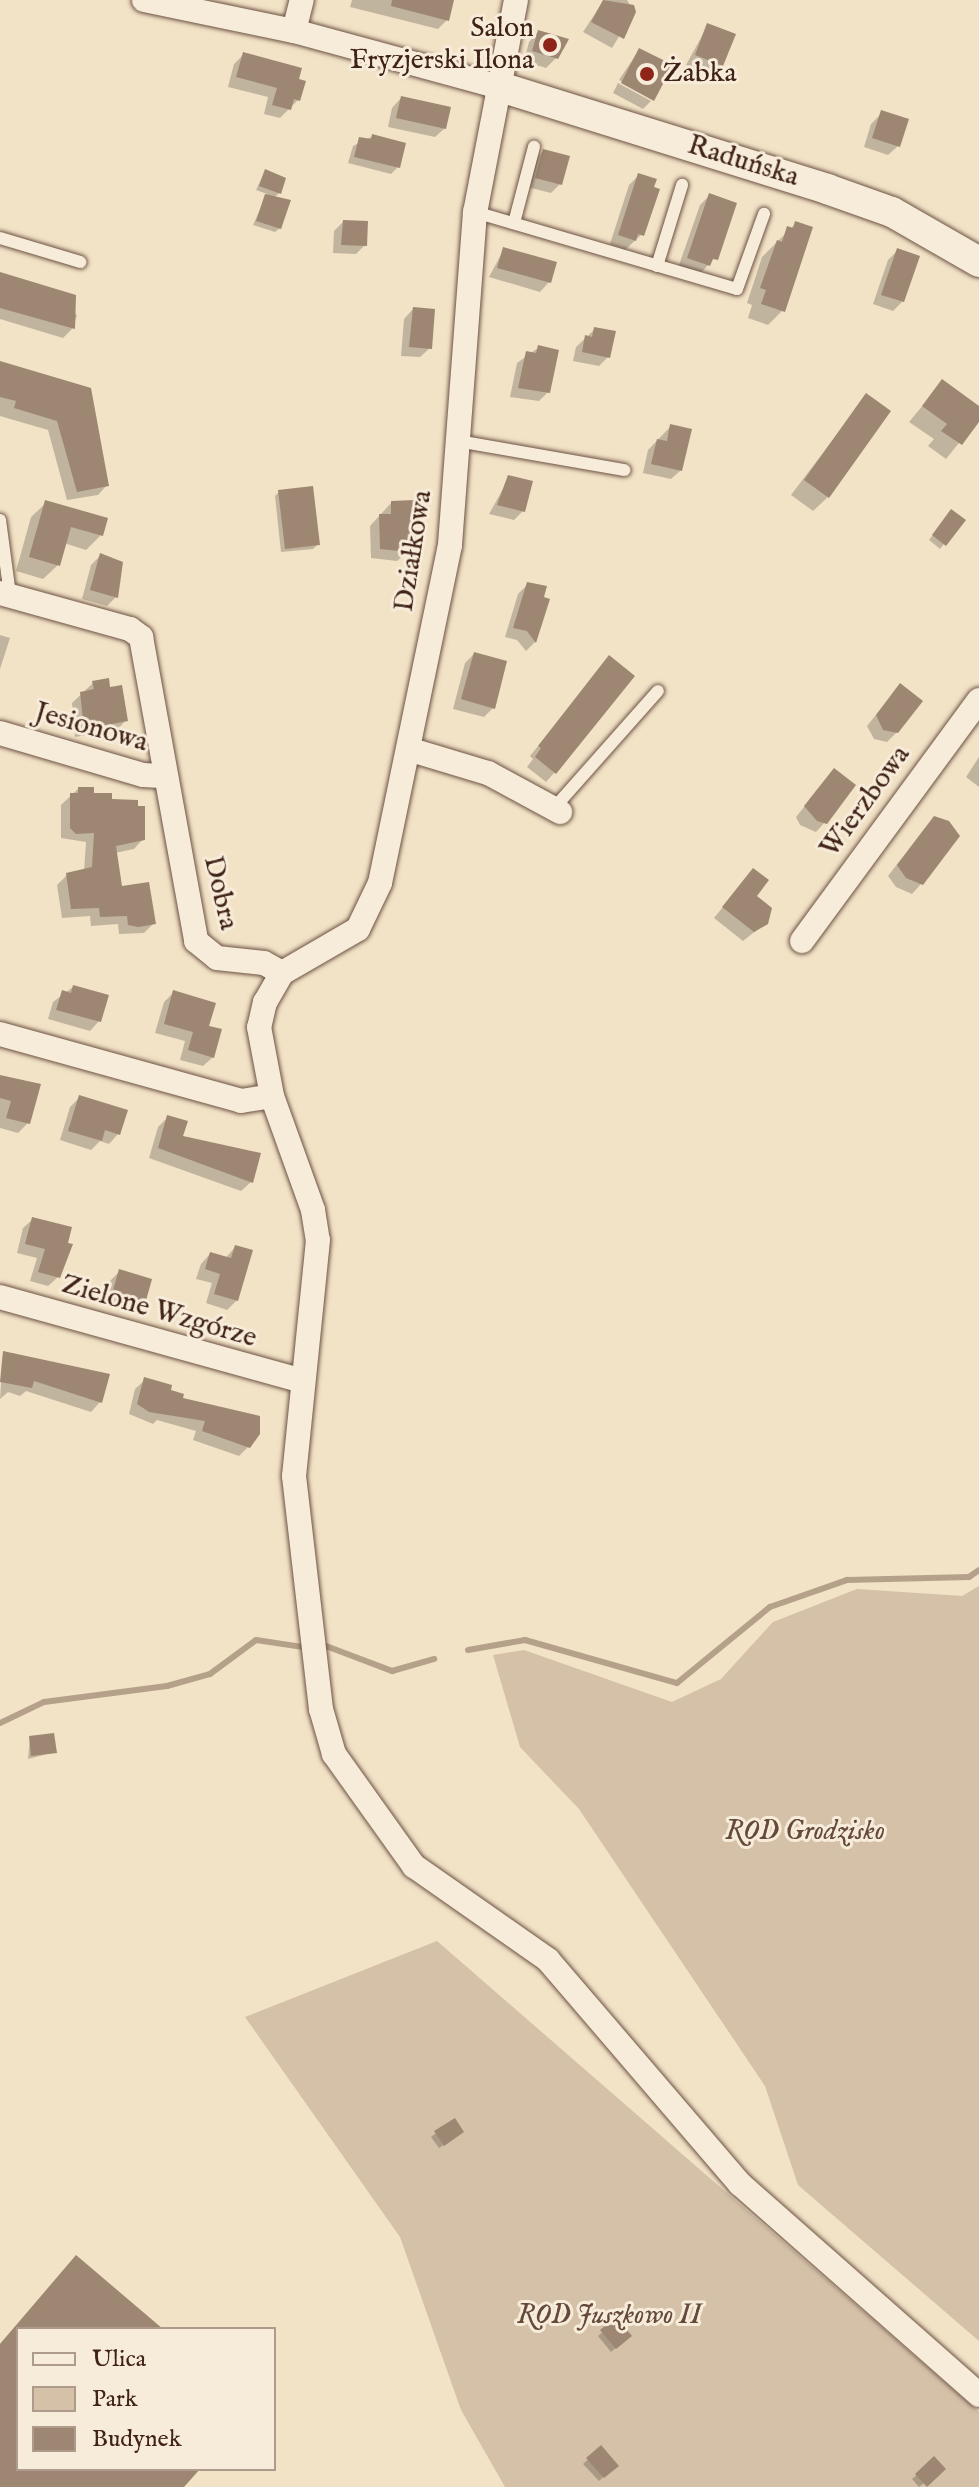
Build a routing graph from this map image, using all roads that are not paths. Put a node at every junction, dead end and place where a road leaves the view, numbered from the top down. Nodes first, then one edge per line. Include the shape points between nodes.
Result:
1 (144, 0) edge
2 (302, 0) edge
3 (516, 0) edge
4 (294, 31) junction
5 (497, 86) junction
6 (534, 147) dead end
7 (682, 185) dead end
8 (475, 212) junction
9 (764, 214) dead end
10 (514, 223) junction
11 (0, 238) edge
12 (80, 262) dead end
13 (979, 262) edge
14 (657, 266) junction
15 (458, 441) junction
16 (624, 470) dead end
17 (0, 520) edge
18 (5, 594) edge
19 (658, 691) dead end
20 (979, 700) edge
21 (0, 733) edge
22 (408, 749) junction
23 (165, 776) junction
24 (558, 809) joint
25 (802, 941) dead end
26 (282, 973) junction
27 (0, 1034) edge
28 (272, 1096) junction
29 (0, 1297) edge
30 (302, 1381) junction
31 (979, 2395) edge

1 - 4 street
2 - 4 street
3 - 5 street, Działkowa
4 - 5 street
5 - 8 street, Działkowa
5 - 13 street, Raduńska via 892,212
6 - 10 lane
7 - 14 lane
8 - 10 lane
8 - 15 street, Działkowa
9 - 14 lane via 737,289
10 - 14 lane
11 - 12 lane
15 - 16 lane
15 - 22 street, Działkowa via 450,545
17 - 18 lane
18 - 23 street, Dobra via 136,632 145,651
19 - 24 lane
20 - 25 street, Wierzbowa
21 - 23 street, Jesionowa via 143,775
22 - 24 street via 488,773
22 - 26 street, Działkowa via 369,914 343,939
23 - 26 street, Dobra via 201,949 217,958 264,963
26 - 28 street via 265,1002 259,1027
27 - 28 street via 241,1101
28 - 30 street via 313,1210 318,1240
29 - 30 street, Zielone Wzgórze
30 - 31 street via 294,1476 321,1709 334,1754 414,1866 548,1960 740,2184

